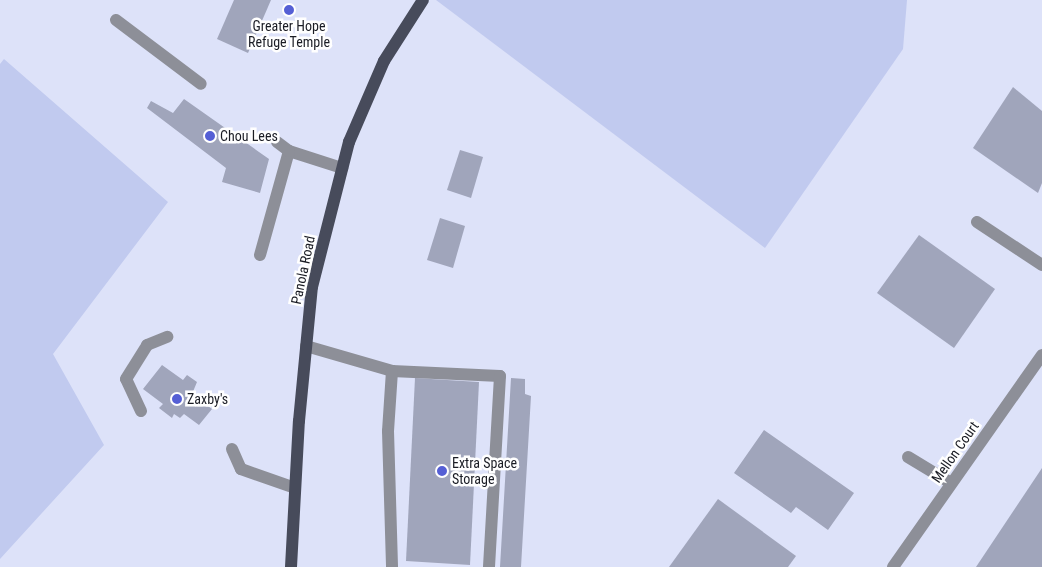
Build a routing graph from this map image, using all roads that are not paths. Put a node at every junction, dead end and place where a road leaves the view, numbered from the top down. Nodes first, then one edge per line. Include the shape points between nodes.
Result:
1 (423, 0) edge
2 (116, 20) dead end
3 (201, 84) dead end
4 (277, 142) dead end
5 (289, 151) junction
6 (342, 168) junction
7 (977, 222) dead end
8 (260, 255) dead end
9 (1042, 265) edge
10 (167, 336) dead end
11 (306, 346) junction
12 (1042, 355) edge
13 (392, 372) junction
14 (141, 411) dead end
15 (232, 449) dead end
16 (908, 457) dead end
17 (952, 483) junction
18 (295, 488) junction
19 (291, 567) edge
20 (392, 567) edge
21 (489, 567) edge
22 (893, 567) edge

1 - 6 main road, Panola Road via 384,61 349,142
2 - 3 street
4 - 5 street
5 - 6 street
5 - 8 street
6 - 11 main road, Panola Road via 312,287
7 - 9 street
10 - 14 street via 148,345 126,378
11 - 13 street
11 - 18 main road, Panola Road
12 - 17 street, Mellon Court
13 - 20 street via 388,431
13 - 21 street via 500,376
15 - 18 street via 241,469
16 - 17 street
17 - 22 street, Mellon Court
18 - 19 main road, Panola Road

